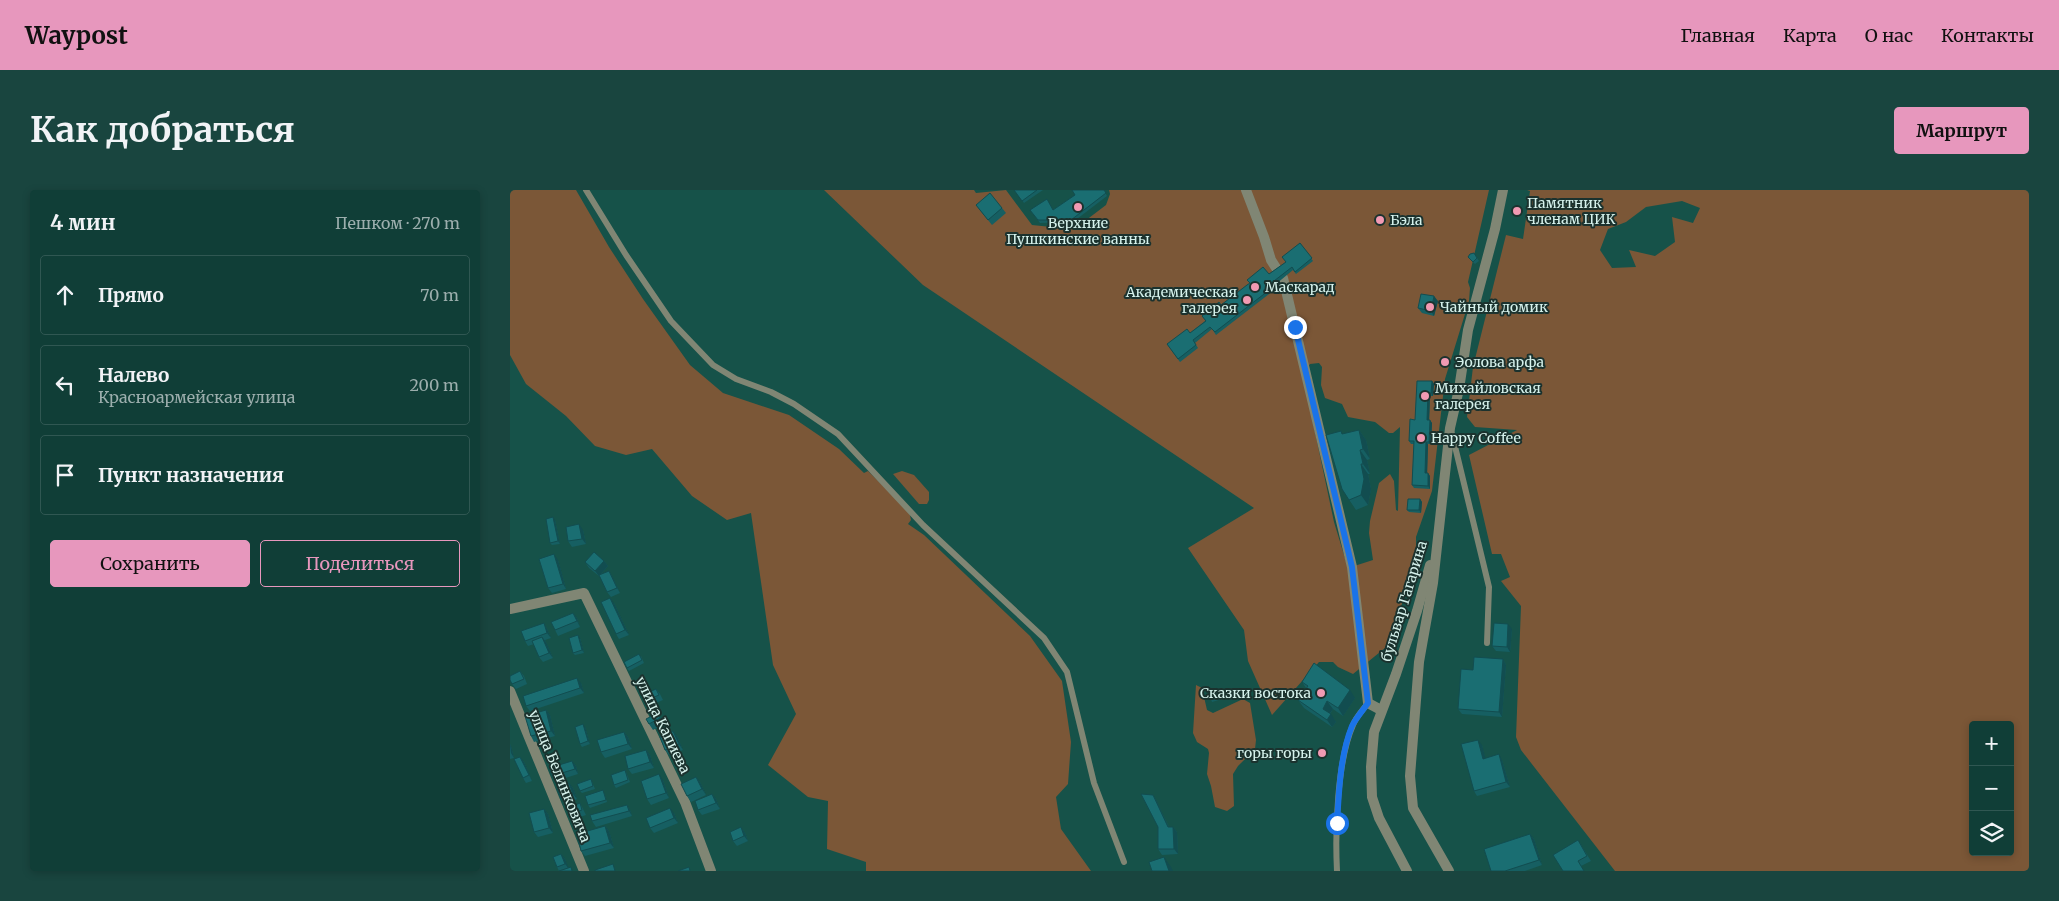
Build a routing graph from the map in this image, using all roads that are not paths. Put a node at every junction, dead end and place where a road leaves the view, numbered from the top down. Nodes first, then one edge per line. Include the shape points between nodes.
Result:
1 (586, 190) edge
2 (1246, 190) edge
3 (1503, 190) edge
4 (1450, 428) junction
5 (1438, 536) junction
6 (510, 610) edge
7 (1487, 643) dead end
8 (510, 691) edge
9 (1368, 703) junction
10 (1382, 710) junction
11 (1124, 862) dead end
12 (584, 871) edge
13 (712, 871) edge
14 (1337, 871) edge
15 (1407, 871) edge
16 (1450, 871) edge

1 - 11 lane via 671,321 712,365 794,404 838,434 923,524 1044,638 1067,672 1094,783
2 - 9 street via 1271,260 1281,275 1352,567
3 - 4 street, бульвар Гагарина via 1468,330
4 - 5 street, бульвар Гагарина
4 - 7 lane via 1489,587
5 - 10 street, бульвар Гагарина via 1417,611
5 - 16 street, бульвар Гагарина via 1430,607 1419,662 1410,793 1413,808
6 - 13 street, улица Капиева via 584,593 685,802
8 - 12 street, улица Белинковича
9 - 10 street
9 - 14 lane via 1353,724 1347,743 1339,793
10 - 15 street, бульвар Гагарина via 1374,732 1372,797 1379,818

